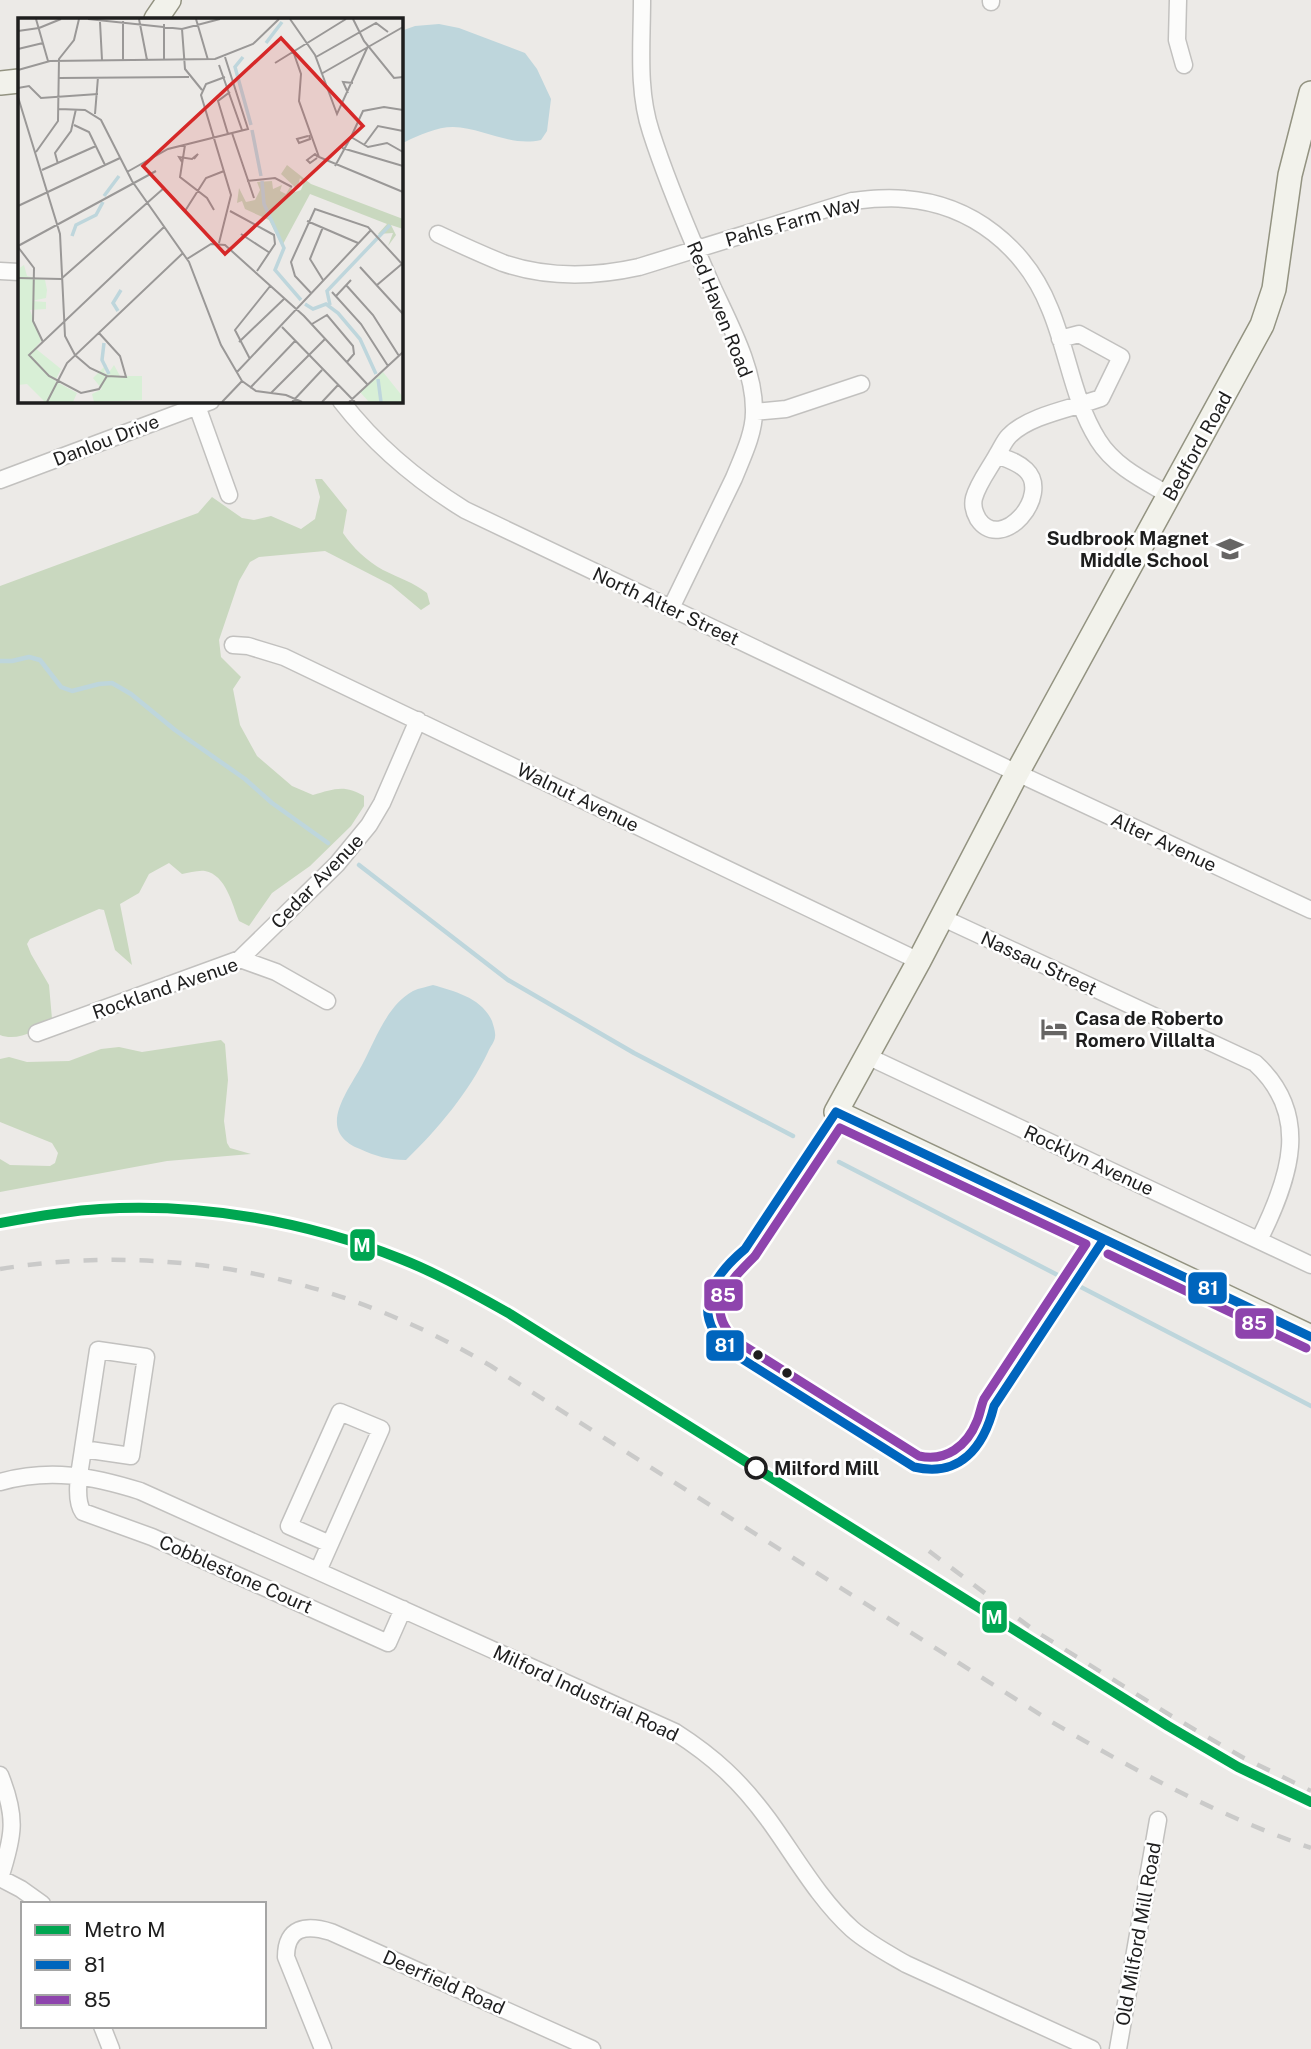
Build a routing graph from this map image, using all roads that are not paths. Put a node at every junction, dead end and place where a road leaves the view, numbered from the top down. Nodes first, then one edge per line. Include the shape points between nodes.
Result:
1 (169, 0) edge
2 (642, 0) edge
3 (1178, 0) edge
4 (157, 18) edge
5 (1185, 65) dead end
6 (18, 81) edge
7 (0, 83) edge
8 (1311, 93) edge
9 (438, 234) dead end
10 (696, 250) junction
11 (0, 271) edge
12 (18, 272) edge
13 (1060, 338) junction
14 (861, 384) dead end
15 (342, 402) edge
16 (204, 404) edge
17 (1081, 405) junction
18 (754, 412) junction
19 (997, 455) junction
20 (0, 480) edge
21 (229, 495) dead end
22 (1169, 495) junction
23 (671, 608) junction
24 (233, 645) dead end
25 (418, 720) junction
26 (1017, 773) junction
27 (1311, 910) edge
28 (943, 918) junction
29 (240, 959) junction
30 (919, 961) junction
31 (327, 1001) dead end
32 (37, 1033) dead end
33 (867, 1056) junction
34 (1259, 1240) junction
35 (1311, 1265) edge
36 (1311, 1337) edge
37 (83, 1449) junction
38 (79, 1475) junction
39 (0, 1482) edge
40 (330, 1544) junction
41 (318, 1570) junction
42 (403, 1609) junction
43 (0, 1774) edge
44 (1158, 1820) dead end
45 (0, 1878) edge
46 (39, 1902) edge
47 (103, 2028) edge
48 (111, 2049) edge
49 (323, 2049) edge
50 (592, 2049) edge
51 (1092, 2049) edge
52 (1118, 2049) edge

1 - 4 street
2 - 10 street, Red Haven Road via 645,110
3 - 5 street via 1177,40
6 - 7 street
8 - 22 street, Bedford Road via 1290,175 1277,273 1262,325
9 - 10 street, Pahls Farm Way via 505,263 582,275 639,267
10 - 13 street, Pahls Farm Way via 852,201 879,198 931,203 977,222 1016,251 1043,293
10 - 18 street, Red Haven Road via 746,364
11 - 12 street
13 - 17 street, Pahls Farm Way
13 - 17 street via 1079,334 1121,357 1101,398
14 - 18 street via 786,409
15 - 23 street, North Alter Street via 433,491
16 - 20 street, Danlou Drive
16 - 21 street
17 - 19 street via 1018,429
17 - 22 street, Pahls Farm Way via 1099,442 1115,460
18 - 23 street, Red Haven Road via 743,457
19 - 19 street via 1026,471 1034,486 1018,522 1000,530 981,523 973,506
22 - 26 street, Bedford Road
23 - 26 street, North Alter Street
24 - 25 street, Walnut Avenue via 284,657
25 - 29 street, Cedar Avenue via 382,803 363,834
25 - 30 street, Walnut Avenue
26 - 27 street, Alter Avenue
26 - 28 street, Bedford Road
28 - 30 street, Bedford Road
28 - 34 street, Nassau Street via 1255,1063 1280,1082 1295,1107 1301,1142 1290,1179
29 - 31 street, Rockland Avenue via 276,972
29 - 32 street, Rockland Avenue
30 - 33 street, Bedford Road
33 - 34 street, Rocklyn Avenue
33 - 36 street, Bedford Road via 836,1112
34 - 35 street, Rocklyn Avenue
37 - 37 street via 98,1350 146,1357 131,1456
37 - 38 street
38 - 39 street, Milford Industrial Road
38 - 41 street, Milford Industrial Road via 140,1491
38 - 42 street, Cobblestone Court via 79,1507 88,1515 152,1537 388,1643
40 - 40 street via 381,1429 340,1412 289,1526
40 - 41 street
41 - 42 street, Milford Industrial Road
42 - 51 street, Milford Industrial Road via 684,1737 718,1761 743,1787 830,1906 853,1930 906,1964
43 - 45 street via 13,1817 13,1835
44 - 52 street, Old Milford Mill Road
45 - 46 street
47 - 48 street
49 - 50 street, Deerfield Road via 286,1957 293,1933 306,1927 331,1931

